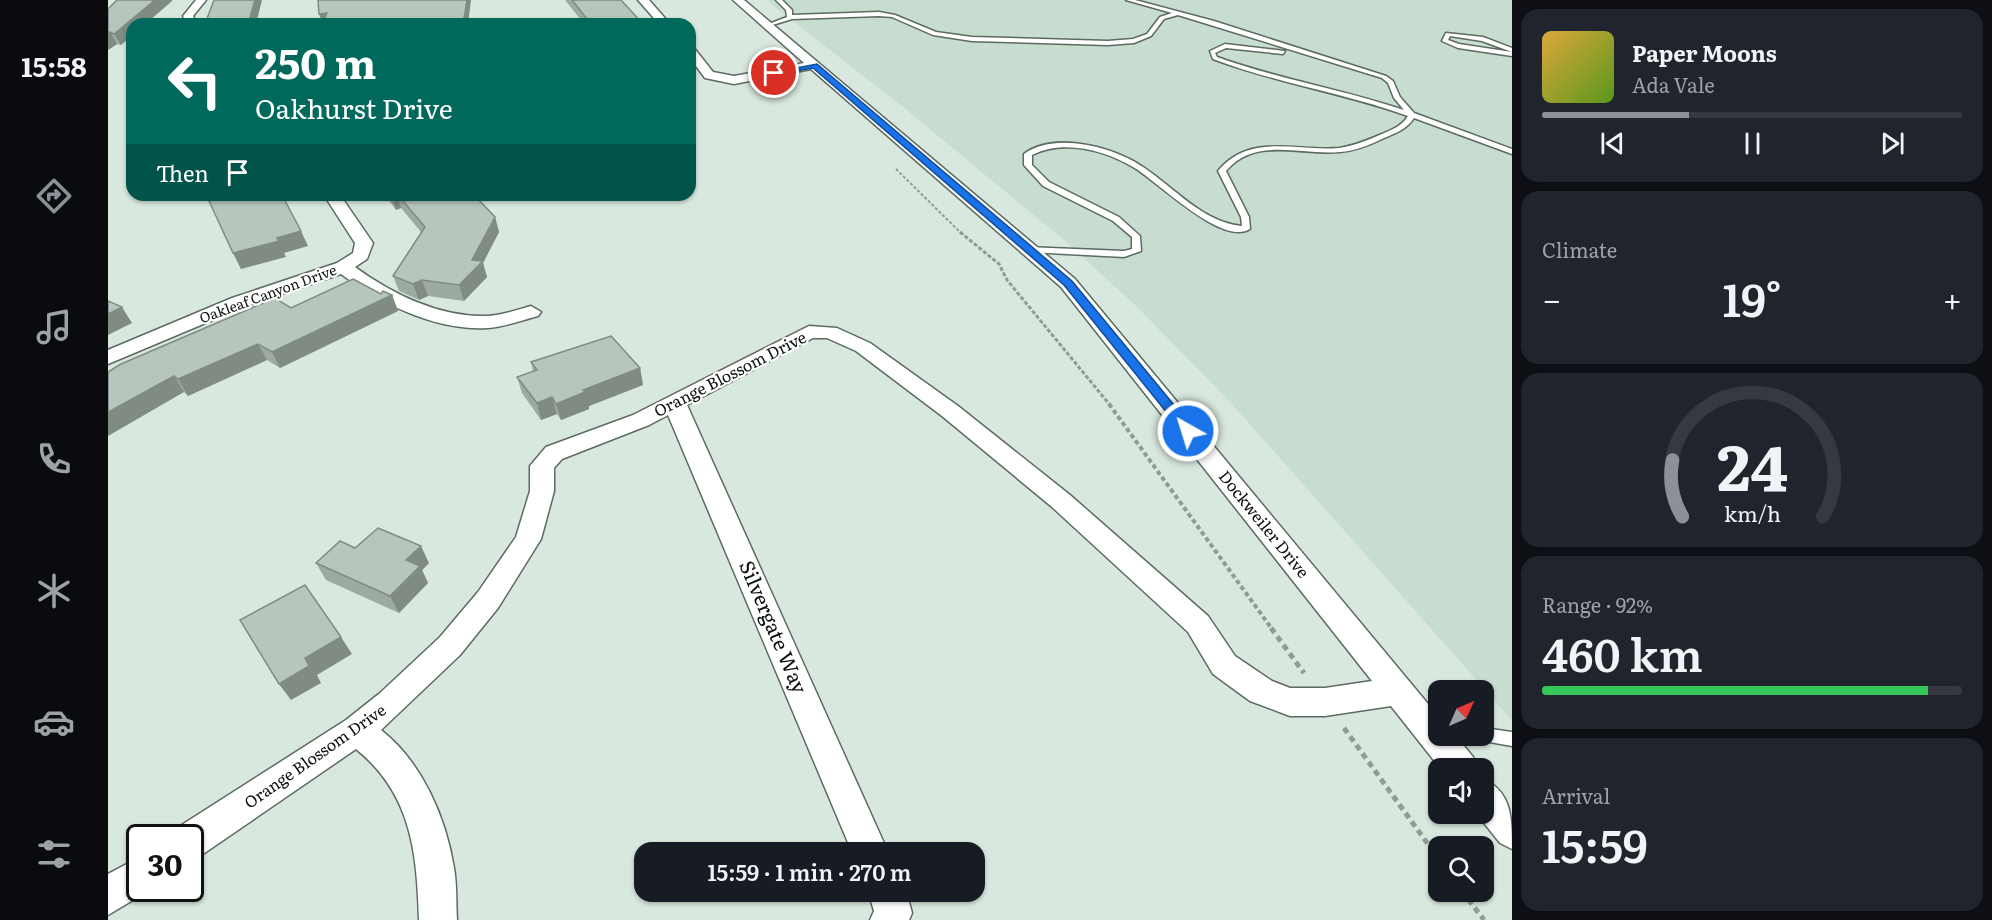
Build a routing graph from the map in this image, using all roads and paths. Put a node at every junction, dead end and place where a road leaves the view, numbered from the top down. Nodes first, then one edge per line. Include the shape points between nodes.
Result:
1 (201, 0) edge
2 (643, 0) edge
3 (738, 0) edge
4 (779, 0) edge
5 (1129, 0) edge
6 (1179, 13) junction
7 (790, 17) junction
8 (189, 18) edge
9 (660, 18) edge
10 (768, 26) junction
11 (1512, 52) edge
12 (1309, 55) junction
13 (696, 58) edge
14 (814, 65) junction
15 (1412, 115) junction
16 (1512, 152) edge
17 (896, 169) dead end
18 (336, 201) edge
19 (1029, 249) junction
20 (343, 267) junction
21 (531, 312) dead end
22 (108, 358) edge
23 (674, 402) junction
24 (1399, 691) junction
25 (1325, 702) junction
26 (1428, 722) edge
27 (357, 730) junction
28 (1494, 736) edge
29 (1512, 739) edge
30 (1494, 808) edge
31 (1512, 831) edge
32 (204, 832) edge
33 (866, 842) edge
34 (1428, 844) edge
35 (126, 884) edge
36 (108, 896) edge
37 (890, 902) edge
38 (1470, 902) edge
39 (438, 920) edge
40 (889, 920) edge
41 (1484, 920) edge

1 - 8 street
2 - 9 street
3 - 10 street, Dockweiler Drive
4 - 7 lane
5 - 6 lane
6 - 7 lane via 1162,18 1149,35 1108,43 972,39 935,34 879,14
6 - 12 lane
7 - 10 lane
10 - 14 street, Dockweiler Drive
11 - 11 lane via 1458,46 1445,41 1448,34 1462,34
12 - 15 lane via 1384,77 1392,82 1397,98
12 - 15 lane via 1225,46 1212,52 1215,58 1247,71 1338,92
13 - 14 street via 709,75 734,80
14 - 19 street, Dockweiler Drive
15 - 16 lane
15 - 19 lane via 1398,130 1360,147 1324,151 1262,149 1232,157 1222,171 1245,217 1246,229 1234,229 1205,216 1123,158 1080,144 1038,148 1029,154 1028,165 1046,184 1116,219 1136,236 1137,251 1124,254
17 - 25 path via 970,242 999,264 1007,280 1094,383
18 - 20 street, Oakleaf Canyon Drive via 364,243 361,255
19 - 24 street, Dockweiler Drive via 1068,283
20 - 21 street via 367,286 455,321 489,322
20 - 22 street, Oakleaf Canyon Drive via 239,302
23 - 25 street, Orange Blossom Drive via 809,332 845,337 950,411 1061,501 1198,624 1224,665 1261,691 1290,702
23 - 27 street, Orange Blossom Drive via 641,420 566,447 545,461 542,490 528,539 488,600 425,672
23 - 33 street, Silvergate Way
24 - 25 street, Orange Blossom Drive
24 - 26 street, Dockweiler Drive
25 - 34 path
27 - 32 street, Orange Blossom Drive
27 - 39 street via 386,753 413,797 428,833 436,869
28 - 29 lane
30 - 31 street
35 - 36 street
37 - 40 street via 893,913
38 - 41 path

